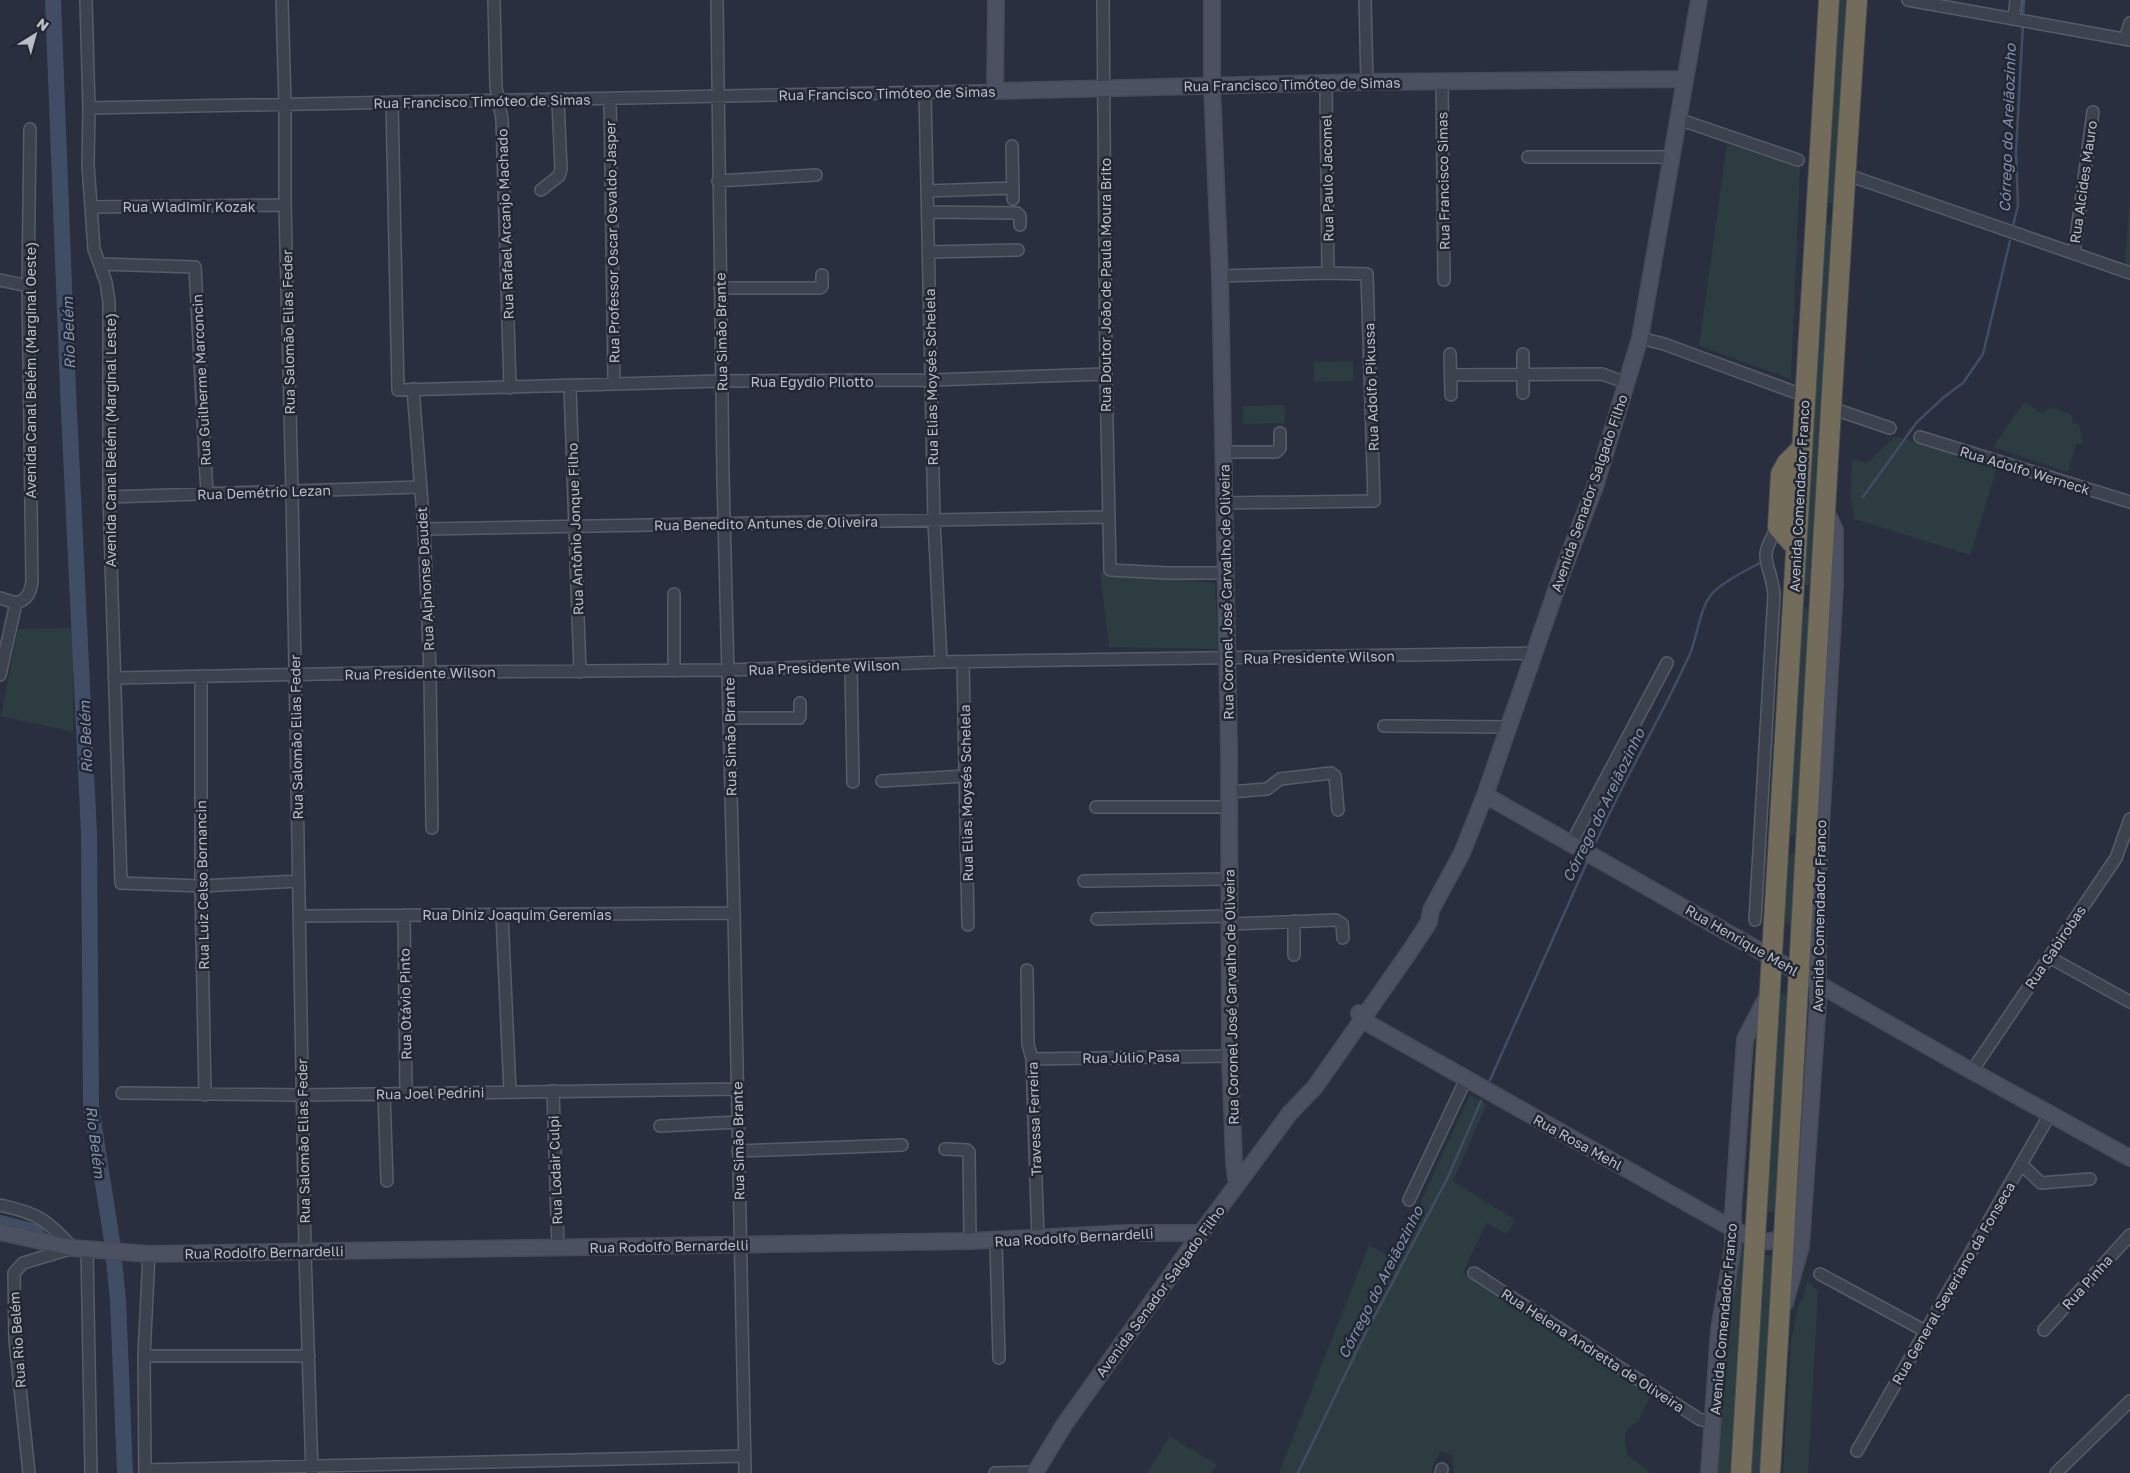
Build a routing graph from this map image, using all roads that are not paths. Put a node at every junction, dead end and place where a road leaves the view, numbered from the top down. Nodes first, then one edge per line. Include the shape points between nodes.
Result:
1 (86, 0) edge
2 (282, 0) edge
3 (494, 0) edge
4 (717, 0) edge
5 (996, 0) edge
6 (1103, 0) edge
7 (1212, 0) edge
8 (1365, 0) edge
9 (1699, 0) edge
10 (1829, 0) edge
11 (1857, 0) edge
12 (1908, 0) edge
13 (2016, 0) edge
14 (2020, 21) junction
15 (2130, 23) edge
16 (2127, 40) edge
17 (1685, 79) junction
18 (1442, 81) junction
19 (1367, 82) junction
20 (1326, 84) junction
21 (1212, 86) junction
22 (1104, 88) junction
23 (995, 91) junction
24 (925, 93) junction
25 (717, 96) junction
26 (558, 100) junction
27 (610, 100) junction
28 (392, 102) junction
29 (499, 102) junction
30 (286, 104) junction
31 (89, 108) junction
32 (2093, 112) dead end
33 (1678, 119) junction
34 (30, 129) dead end
35 (1012, 146) dead end
36 (1528, 157) dead end
37 (1672, 157) junction
38 (1798, 160) dead end
39 (1845, 174) junction
40 (816, 175) dead end
41 (718, 181) junction
42 (541, 190) dead end
43 (928, 191) junction
44 (285, 205) junction
45 (92, 207) junction
46 (928, 212) junction
47 (1816, 221) junction
48 (1020, 225) dead end
49 (1841, 225) junction
50 (1018, 250) dead end
51 (929, 252) junction
52 (2074, 253) junction
53 (100, 264) junction
54 (1328, 273) junction
55 (2130, 273) edge
56 (822, 275) dead end
57 (1220, 276) junction
58 (0, 280) edge
59 (1444, 280) dead end
60 (28, 286) junction
61 (720, 288) junction
62 (1640, 338) junction
63 (1450, 354) dead end
64 (1523, 354) dead end
65 (1106, 374) junction
66 (1451, 375) junction
67 (1524, 375) junction
68 (932, 380) junction
69 (721, 381) junction
70 (1627, 383) junction
71 (614, 384) junction
72 (570, 386) junction
73 (510, 388) junction
74 (413, 390) junction
75 (1524, 393) dead end
76 (1451, 395) dead end
77 (1805, 396) junction
78 (1832, 408) junction
79 (1890, 428) dead end
80 (1280, 433) dead end
81 (1920, 437) dead end
82 (1802, 448) junction
83 (1223, 452) junction
84 (420, 487) junction
85 (292, 492) junction
86 (207, 494) junction
87 (109, 497) junction
88 (2130, 502) edge
89 (1224, 503) junction
90 (1826, 512) junction
91 (1108, 516) junction
92 (934, 521) junction
93 (724, 523) junction
94 (576, 526) junction
95 (1778, 527) junction
96 (424, 529) junction
97 (1796, 547) junction
98 (1224, 573) junction
99 (674, 594) dead end
100 (0, 598) edge
101 (1793, 600) junction
102 (16, 603) junction
103 (1821, 603) junction
104 (1535, 653) junction
105 (1226, 658) junction
106 (941, 662) junction
107 (963, 662) junction
108 (1667, 663) dead end
109 (851, 666) junction
110 (728, 670) junction
111 (674, 671) junction
112 (430, 672) junction
113 (580, 672) junction
114 (295, 674) junction
115 (0, 675) edge
116 (201, 676) junction
117 (114, 678) junction
118 (800, 703) dead end
119 (730, 718) junction
120 (1384, 726) dead end
121 (1509, 726) junction
122 (965, 776) junction
123 (882, 781) dead end
124 (853, 782) dead end
125 (1230, 792) junction
126 (1485, 795) junction
127 (1096, 807) dead end
128 (1230, 807) junction
129 (1338, 810) dead end
130 (2130, 820) edge
131 (432, 828) dead end
132 (1779, 833) junction
133 (1807, 841) junction
134 (1584, 851) junction
135 (1230, 879) junction
136 (299, 881) junction
137 (1084, 881) dead end
138 (201, 886) junction
139 (734, 913) junction
140 (404, 915) junction
141 (502, 915) junction
142 (300, 916) junction
143 (1097, 919) dead end
144 (1230, 920) junction
145 (1755, 920) dead end
146 (1294, 921) junction
147 (968, 925) dead end
148 (1343, 938) dead end
149 (1294, 955) dead end
150 (1772, 957) junction
151 (2049, 957) junction
152 (1027, 970) dead end
153 (1799, 973) junction
154 (1818, 984) junction
155 (1770, 992) junction
156 (2130, 1002) edge
157 (1360, 1015) junction
158 (1230, 1056) junction
159 (1032, 1059) junction
160 (1972, 1071) junction
161 (1466, 1079) junction
162 (737, 1088) junction
163 (553, 1091) junction
164 (510, 1092) junction
165 (122, 1093) dead end
166 (406, 1093) junction
167 (384, 1094) junction
168 (205, 1095) junction
169 (302, 1095) junction
170 (2050, 1114) junction
171 (738, 1122) junction
172 (660, 1126) dead end
173 (902, 1145) dead end
174 (945, 1149) dead end
175 (738, 1151) junction
176 (2130, 1158) edge
177 (2021, 1164) junction
178 (2090, 1179) dead end
179 (387, 1181) dead end
180 (1237, 1185) junction
181 (1409, 1200) dead end
182 (0, 1205) edge
183 (1804, 1218) junction
184 (1733, 1229) junction
185 (0, 1232) edge
186 (1201, 1233) junction
187 (2130, 1235) edge
188 (1784, 1238) junction
189 (1038, 1239) junction
190 (1755, 1239) junction
191 (970, 1241) junction
192 (996, 1241) junction
193 (740, 1245) junction
194 (558, 1248) junction
195 (86, 1249) junction
196 (305, 1252) junction
197 (143, 1254) junction
198 (1474, 1274) dead end
199 (1820, 1274) dead end
200 (1780, 1319) junction
201 (2044, 1330) dead end
202 (1925, 1331) junction
203 (144, 1356) junction
204 (309, 1356) junction
205 (998, 1358) dead end
206 (2130, 1401) edge
207 (1713, 1423) junction
208 (1856, 1451) dead end
209 (745, 1456) junction
210 (519, 1461) junction
211 (422, 1468) edge
212 (312, 1469) edge
213 (145, 1472) edge
214 (29, 1473) edge
215 (91, 1473) edge
216 (519, 1473) edge
217 (745, 1473) edge
218 (995, 1473) edge
219 (1035, 1473) edge
220 (1709, 1473) edge
221 (1741, 1473) edge
222 (1770, 1473) edge
223 (2056, 1473) edge

1 - 31 street, Avenida Canal Belém (Marginal Leste)
2 - 30 street, Rua Salomão Elias Feder
3 - 29 street, Rua Rafael Arcanjo Machado
4 - 25 street, Rua Simão Brante
5 - 23 street
6 - 22 street, Rua Doutor João de Paula Moura Brito
7 - 21 street, Rua Coronel José Carvalho de Oliveira
8 - 19 street
9 - 17 street, Avenida Senador Salgado Filho
10 - 47 highway, Avenida Comendador Franco
11 - 39 highway, Avenida Comendador Franco
12 - 14 street
13 - 14 street
14 - 16 street
15 - 16 street
17 - 18 street, Rua Francisco Timóteo de Simas
17 - 33 street, Avenida Senador Salgado Filho
18 - 19 street, Rua Francisco Timóteo de Simas
18 - 59 street, Rua Francisco Simas
19 - 20 street, Rua Francisco Timóteo de Simas
20 - 21 street, Rua Francisco Timóteo de Simas
20 - 54 street, Rua Paulo Jacomel
21 - 22 street, Rua Francisco Timóteo de Simas
21 - 57 street, Rua Coronel José Carvalho de Oliveira
22 - 23 street, Rua Francisco Timóteo de Simas
22 - 65 street, Rua Doutor João de Paula Moura Brito
23 - 24 street, Rua Francisco Timóteo de Simas
24 - 25 street, Rua Francisco Timóteo de Simas
24 - 43 street, Rua Elias Moysés Schelela
25 - 27 street, Rua Francisco Timóteo de Simas
25 - 41 street, Rua Simão Brante
26 - 27 street, Rua Francisco Timóteo de Simas
26 - 29 street, Rua Francisco Timóteo de Simas
26 - 42 street via 561,169 559,176
27 - 71 street, Rua Professor Oscar Osvaldo Jasper
28 - 29 street, Rua Francisco Timóteo de Simas
28 - 30 street, Rua Francisco Timóteo de Simas
28 - 74 street, Rua Egydio Pilotto via 398,390
29 - 73 street, Rua Rafael Arcanjo Machado
30 - 31 street, Rua Francisco Timóteo de Simas
30 - 44 street, Rua Salomão Elias Feder
31 - 45 street, Avenida Canal Belém (Marginal Leste) via 88,165
32 - 52 street, Rua Alcides Mauro
33 - 37 street, Avenida Senador Salgado Filho
33 - 38 street
34 - 60 street, Avenida Canal Belém (Marginal Oeste)
35 - 43 street via 1013,193
36 - 37 street
37 - 62 street, Avenida Senador Salgado Filho
39 - 49 highway, Avenida Comendador Franco
39 - 52 street
40 - 41 street
41 - 61 street, Rua Simão Brante
43 - 46 street, Rua Elias Moysés Schelela
44 - 45 street, Rua Wladimir Kozak
44 - 85 street, Rua Salomão Elias Feder
45 - 53 street, Avenida Canal Belém (Marginal Leste) via 94,249
46 - 48 street via 1017,213
46 - 51 street, Rua Elias Moysés Schelela
47 - 49 highway via 1823,210 1829,210
47 - 77 highway, Avenida Comendador Franco
49 - 78 highway, Avenida Comendador Franco
50 - 51 street
51 - 68 street, Rua Elias Moysés Schelela
52 - 55 street
53 - 86 street, Rua Guilherme Marconcin via 195,267
53 - 87 street, Avenida Canal Belém (Marginal Leste) via 109,302
54 - 57 street
54 - 89 street, Rua Adolfo Pikussa via 1367,274 1374,501
56 - 61 street via 820,288
57 - 83 street, Rua Coronel José Carvalho de Oliveira
58 - 60 street
60 - 102 street, Avenida Canal Belém (Marginal Oeste) via 32,581 28,595
61 - 69 street, Rua Simão Brante
62 - 70 street, Avenida Senador Salgado Filho
62 - 77 street
63 - 66 street
64 - 67 street
65 - 68 street, Rua Egydio Pilotto
65 - 91 street, Rua Doutor João de Paula Moura Brito
66 - 67 street
66 - 76 street
67 - 70 street via 1602,374
67 - 75 street
68 - 69 street, Rua Egydio Pilotto
68 - 92 street, Rua Elias Moysés Schelela
69 - 71 street, Rua Egydio Pilotto
69 - 93 street, Rua Simão Brante
70 - 104 street, Avenida Senador Salgado Filho via 1596,484
71 - 72 street, Rua Egydio Pilotto
72 - 73 street, Rua Egydio Pilotto
72 - 94 street, Rua Antônio Jonque Filho
73 - 74 street, Rua Egydio Pilotto
74 - 84 street, Rua Alphonse Daudet
77 - 82 highway, Avenida Comendador Franco
78 - 79 street
78 - 90 highway, Avenida Comendador Franco
80 - 83 street via 1280,448 1276,452
81 - 88 street, Rua Adolfo Werneck
82 - 95 highway via 1787,463 1782,474
82 - 97 highway, Avenida Comendador Franco
83 - 89 street, Rua Coronel José Carvalho de Oliveira
84 - 85 street, Rua Demétrio Lezan
84 - 96 street, Rua Alphonse Daudet
85 - 86 street, Rua Demétrio Lezan
85 - 114 street, Rua Salomão Elias Feder
86 - 87 street, Rua Demétrio Lezan
87 - 117 street, Avenida Canal Belém (Marginal Leste)
89 - 98 street, Rua Coronel José Carvalho de Oliveira
90 - 103 highway, Avenida Comendador Franco
90 - 154 street, Avenida Comendador Franco via 1835,530 1835,585 1818,878
91 - 92 street, Rua Benedito Antunes de Oliveira
91 - 98 street, Rua Doutor João de Paula Moura Brito via 1110,570
92 - 93 street, Rua Benedito Antunes de Oliveira
92 - 106 street, Rua Elias Moysés Schelela
93 - 94 street, Rua Benedito Antunes de Oliveira
93 - 110 street, Rua Simão Brante
94 - 96 street, Rua Benedito Antunes de Oliveira
94 - 113 street, Rua Antônio Jonque Filho
95 - 97 highway
95 - 145 street, Avenida Comendador Franco via 1765,550 1774,594
96 - 112 street, Rua Alphonse Daudet
97 - 101 highway, Avenida Comendador Franco
98 - 105 street, Rua Coronel José Carvalho de Oliveira
99 - 111 street
100 - 102 street
101 - 103 highway via 1797,594 1806,592 1815,595
101 - 132 highway, Avenida Comendador Franco
102 - 115 street
103 - 133 highway, Avenida Comendador Franco
104 - 105 street, Rua Presidente Wilson
104 - 121 street, Avenida Senador Salgado Filho
105 - 107 street, Rua Presidente Wilson
105 - 125 street, Rua Coronel José Carvalho de Oliveira
106 - 107 street, Rua Presidente Wilson
106 - 109 street, Rua Presidente Wilson
107 - 122 street, Rua Elias Moysés Schelela
108 - 134 street
109 - 110 street, Rua Presidente Wilson
109 - 124 street
110 - 111 street, Rua Presidente Wilson
110 - 119 street, Rua Simão Brante
111 - 113 street, Rua Presidente Wilson
112 - 113 street, Rua Presidente Wilson
112 - 114 street, Rua Presidente Wilson
112 - 131 street, Rua Alphonse Daudet
114 - 116 street, Rua Presidente Wilson
114 - 136 street, Rua Salomão Elias Feder
116 - 117 street, Rua Presidente Wilson
116 - 138 street, Rua Luiz Celso Bornancin
117 - 138 street, Avenida Canal Belém (Marginal Leste) via 121,883
118 - 119 street via 798,718
119 - 139 street, Rua Simão Brante
120 - 121 street
121 - 126 street, Avenida Senador Salgado Filho
122 - 123 street
122 - 147 street, Rua Elias Moysés Schelela
125 - 128 street, Rua Coronel José Carvalho de Oliveira
125 - 129 street via 1267,789 1280,779 1331,774 1335,776
126 - 134 street, Rua Henrique Mehl
126 - 157 street, Avenida Senador Salgado Filho via 1456,867 1431,910 1429,922
127 - 128 street
128 - 135 street, Rua Coronel José Carvalho de Oliveira
130 - 151 street, Rua Gabirobas via 2116,858
132 - 133 highway via 1780,840 1789,845
132 - 150 highway, Avenida Comendador Franco
133 - 153 highway, Avenida Comendador Franco
134 - 150 street, Rua Henrique Mehl
135 - 137 street
135 - 144 street, Rua Coronel José Carvalho de Oliveira
136 - 138 street
136 - 142 street, Rua Salomão Elias Feder
138 - 168 street, Rua Luiz Celso Bornancin
139 - 141 street, Rua Diniz Joaquim Geremias
139 - 162 street, Rua Simão Brante
140 - 141 street, Rua Diniz Joaquim Geremias
140 - 142 street, Rua Diniz Joaquim Geremias
140 - 166 street, Rua Otávio Pinto
141 - 164 street
142 - 169 street, Rua Salomão Elias Feder
143 - 144 street
144 - 146 street
144 - 158 street, Rua Coronel José Carvalho de Oliveira
146 - 148 street via 1340,921
146 - 149 street
150 - 153 street, Rua Henrique Mehl
150 - 155 highway, Avenida Comendador Franco
151 - 156 street
151 - 160 street, Rua Gabirobas
152 - 159 street, Travessa Ferreira via 1028,1044
153 - 154 street, Rua Henrique Mehl
153 - 188 highway, Avenida Comendador Franco
154 - 160 street, Rua Henrique Mehl
154 - 183 street, Avenida Comendador Franco
155 - 184 street, Avenida Comendador Franco via 1745,1039
155 - 190 highway, Avenida Comendador Franco
157 - 161 street, Rua Rosa Mehl
157 - 180 street, Avenida Senador Salgado Filho via 1315,1087 1290,1113
158 - 159 street, Rua Júlio Pasa
158 - 180 street, Rua Coronel José Carvalho de Oliveira
159 - 189 street, Travessa Ferreira
160 - 170 street, Rua Henrique Mehl
161 - 181 street
161 - 184 street, Rua Rosa Mehl
162 - 163 street, Rua Joel Pedrini
162 - 171 street, Rua Simão Brante
163 - 164 street, Rua Joel Pedrini
163 - 194 street, Rua Lodair Culpi
164 - 166 street, Rua Joel Pedrini
165 - 168 street, Rua Joel Pedrini
166 - 167 street, Rua Joel Pedrini
167 - 169 street, Rua Joel Pedrini
167 - 179 street
168 - 169 street, Rua Joel Pedrini
169 - 196 street, Rua Salomão Elias Feder
170 - 176 street, Rua Henrique Mehl
170 - 177 street, Rua General Severiano da Fonseca
171 - 172 street
171 - 175 street, Rua Simão Brante
173 - 175 street
174 - 191 street via 968,1152
175 - 193 street, Rua Simão Brante
177 - 178 street via 2041,1183
177 - 202 street, Rua General Severiano da Fonseca
180 - 186 street, Avenida Senador Salgado Filho
182 - 195 street via 42,1218
183 - 188 street
183 - 200 street, Avenida Comendador Franco via 1801,1246
184 - 190 street, Rua Rosa Mehl
184 - 207 street, Avenida Comendador Franco via 1731,1264 1719,1330
185 - 195 street, Rua Rodolfo Bernardelli
186 - 189 street, Rua Rodolfo Bernardelli via 1127,1233
186 - 219 street, Avenida Senador Salgado Filho via 1064,1425
187 - 201 street, Rua Pinha
188 - 190 street, Rua Rosa Mehl via 1768,1242
188 - 200 highway, Avenida Comendador Franco
189 - 192 street, Rua Rodolfo Bernardelli
190 - 221 highway, Avenida Comendador Franco
191 - 192 street, Rua Rodolfo Bernardelli
191 - 193 street, Rua Rodolfo Bernardelli
192 - 205 street
193 - 194 street, Rua Rodolfo Bernardelli
193 - 209 street, Rua Simão Brante
194 - 196 street, Rua Rodolfo Bernardelli
195 - 197 street, Rua Rodolfo Bernardelli
195 - 214 street, Rua Rio Belém via 23,1263 14,1273 15,1340
195 - 215 street
196 - 197 street, Rua Rodolfo Bernardelli
196 - 204 street, Rua Salomão Elias Feder
197 - 203 street
198 - 207 street, Rua Helena Andretta de Oliveira via 1699,1419
199 - 202 street
200 - 222 highway, Avenida Comendador Franco
202 - 208 street, Rua General Severiano da Fonseca
203 - 204 street
203 - 213 street
204 - 212 street, Rua Salomão Elias Feder
206 - 223 street
207 - 220 street, Avenida Comendador Franco
209 - 210 street
209 - 217 street, Rua Simão Brante
210 - 211 street
210 - 216 street
211 - 212 street
212 - 213 street
218 - 219 street

